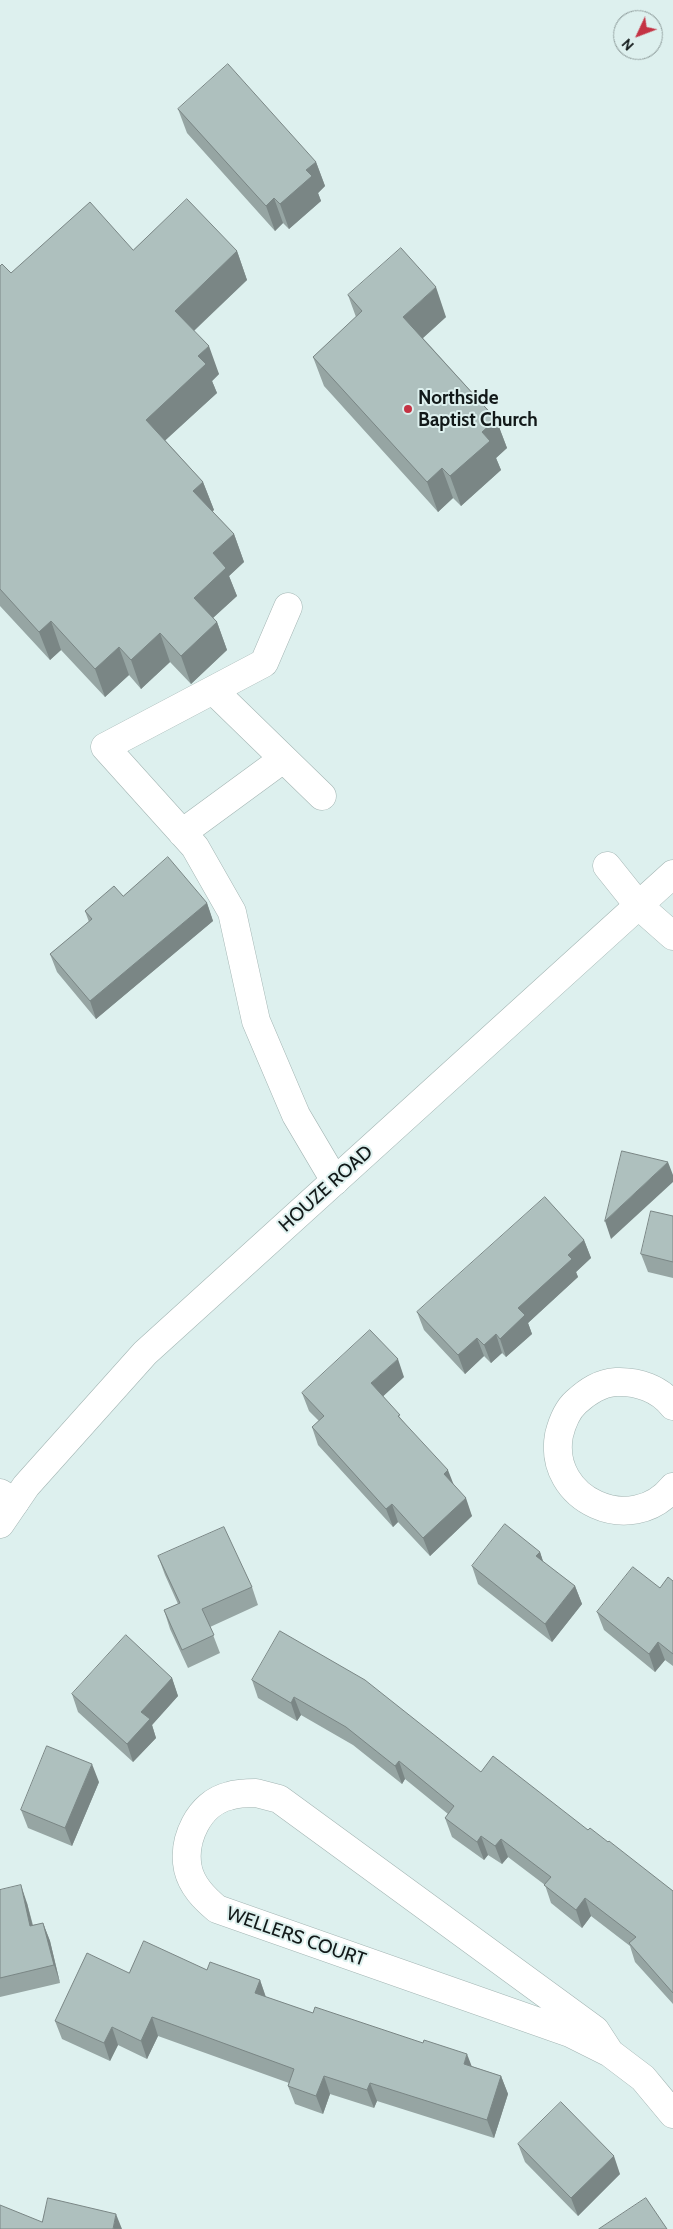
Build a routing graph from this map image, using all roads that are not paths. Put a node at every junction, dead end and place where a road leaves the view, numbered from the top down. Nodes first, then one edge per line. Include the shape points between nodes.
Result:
1 (288, 606) dead end
2 (213, 690) junction
3 (283, 759) junction
4 (322, 796) dead end
5 (182, 833) junction
6 (607, 866) dead end
7 (673, 874) edge
8 (639, 906) junction
9 (673, 936) edge
10 (335, 1181) junction
11 (673, 1406) edge
12 (673, 1487) edge
13 (5, 1506) edge
14 (610, 2053) junction
15 (673, 2114) edge

1 - 2 street via 264,662
2 - 3 street
2 - 5 street via 105,747
3 - 4 street
3 - 5 street
5 - 10 street via 195,847 232,912 256,1021 296,1115
6 - 8 street
7 - 8 street, HOUZE ROAD
8 - 9 street
8 - 10 street, HOUZE ROAD
10 - 13 street, HOUZE ROAD via 145,1353
11 - 12 street via 650,1388 629,1382 608,1383 588,1391 572,1406 561,1424 558,1445 561,1466 571,1485 586,1500 606,1509 627,1511 648,1506 666,1496
14 - 14 street, WELLERS COURT via 595,2030 279,1800 256,1792 228,1796 207,1808 193,1827 187,1848 188,1870 201,1896 217,1909 570,2033
14 - 15 street, WELLERS COURT via 643,2078

